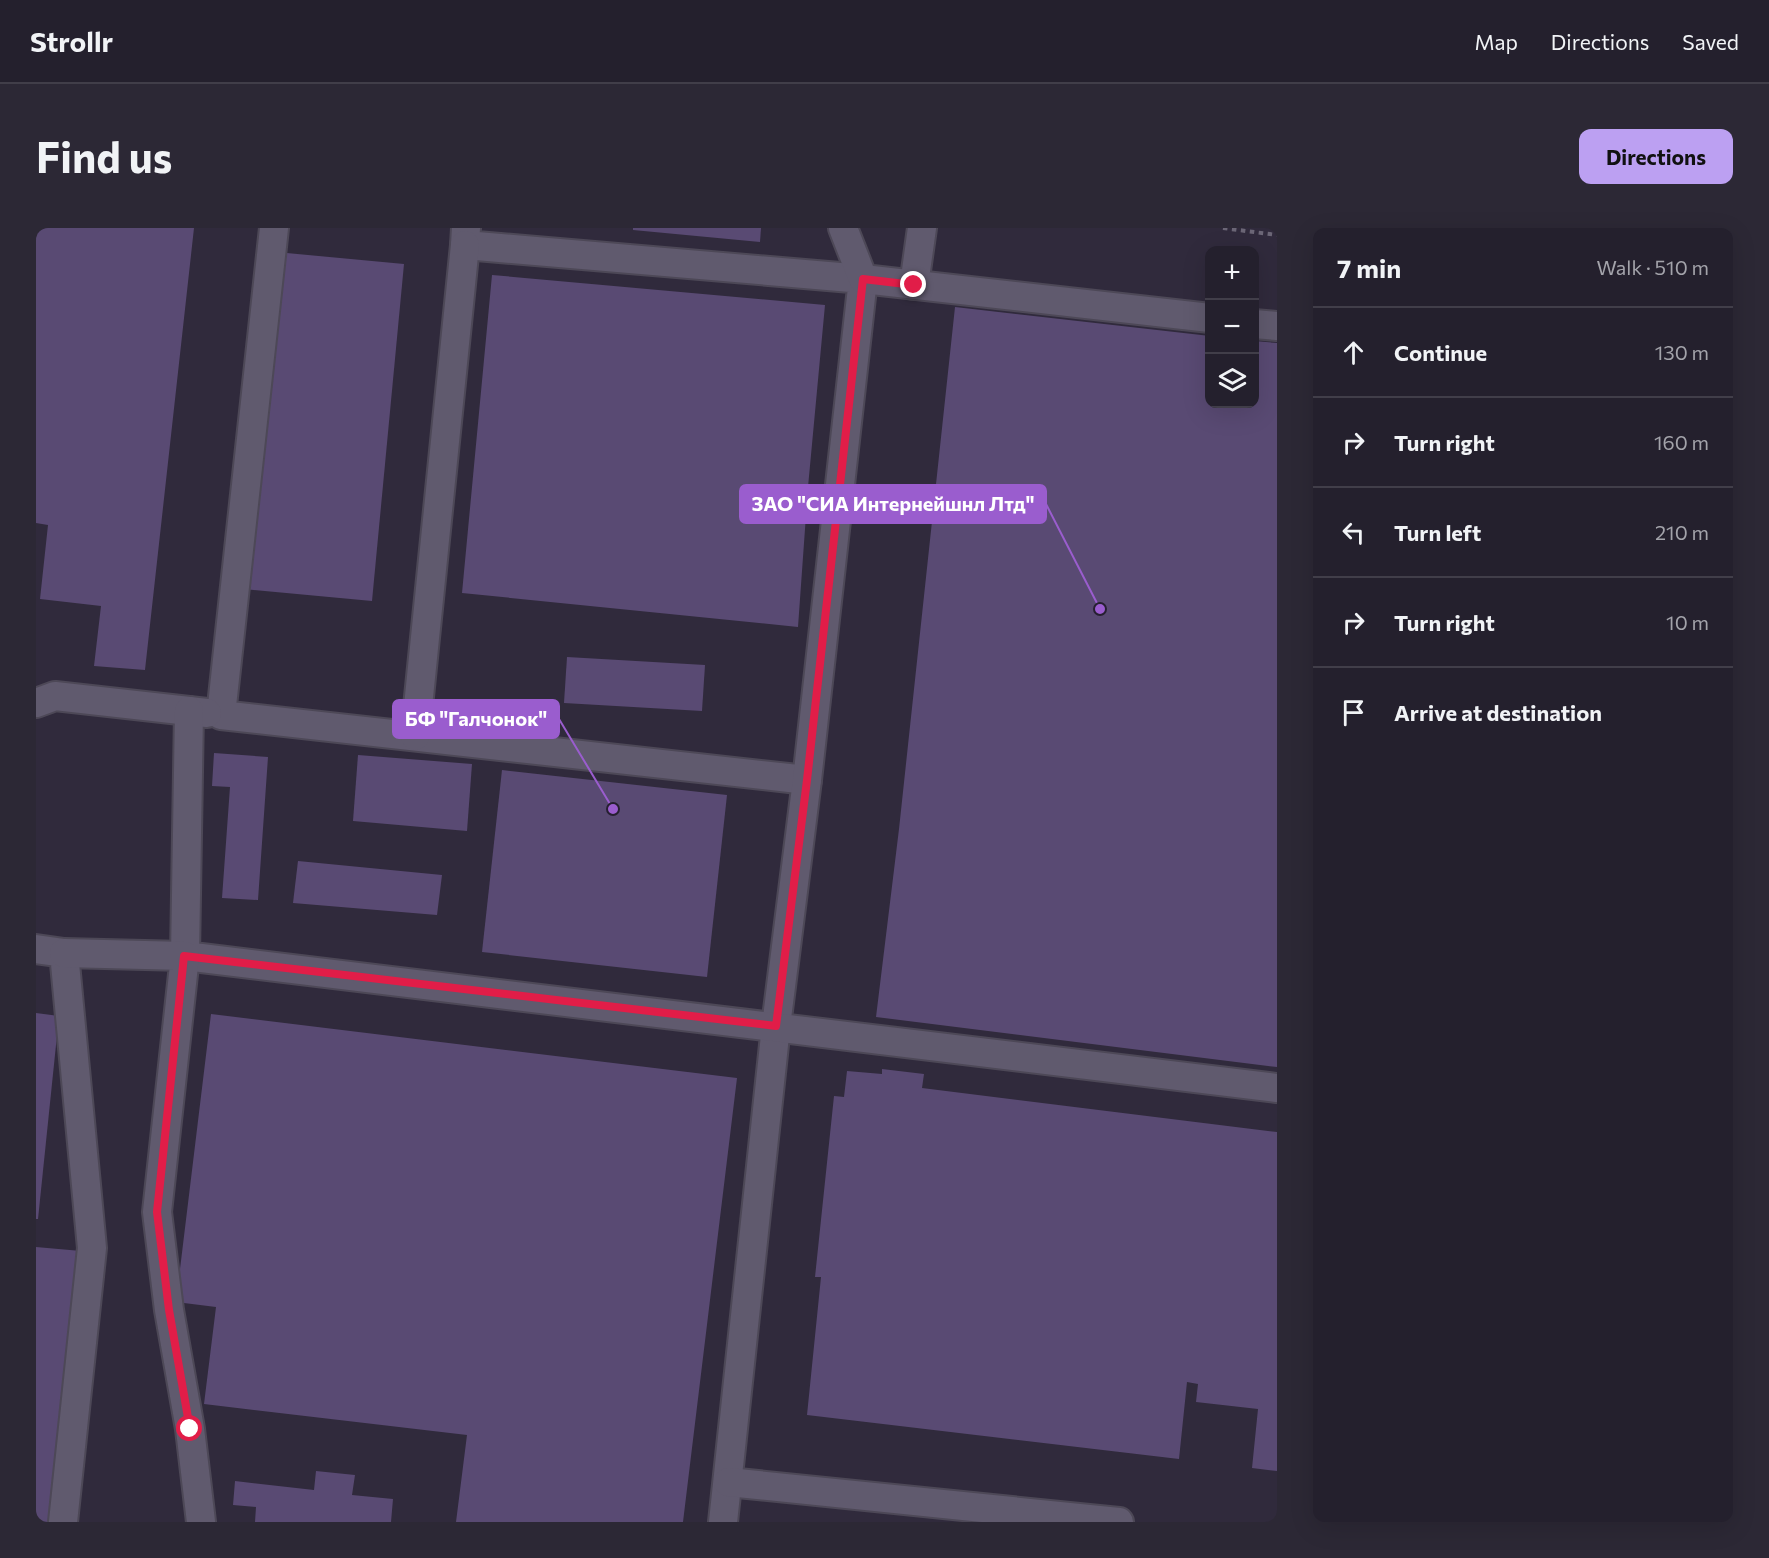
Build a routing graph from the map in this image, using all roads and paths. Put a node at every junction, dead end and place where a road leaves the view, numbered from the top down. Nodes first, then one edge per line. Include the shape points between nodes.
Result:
1 (274, 228) edge
2 (843, 228) edge
3 (922, 228) edge
4 (1223, 228) edge
5 (1277, 235) edge
6 (465, 237) edge
7 (863, 279) junction
8 (914, 285) junction
9 (1205, 318) edge
10 (1259, 324) edge
11 (1277, 326) edge
12 (36, 703) edge
13 (189, 711) junction
14 (221, 715) junction
15 (415, 736) junction
16 (807, 780) junction
17 (36, 949) edge
18 (64, 953) junction
19 (184, 956) junction
20 (776, 1026) junction
21 (1277, 1088) edge
22 (728, 1482) junction
23 (63, 1522) edge
24 (201, 1522) edge
25 (723, 1522) edge
26 (1119, 1522) edge

1 - 14 lane
2 - 7 lane
3 - 8 lane
4 - 5 path
6 - 7 lane
6 - 15 lane
7 - 8 lane
7 - 16 lane
8 - 9 lane
10 - 11 lane
12 - 13 lane via 55,696
13 - 14 lane
13 - 19 lane
14 - 15 lane
15 - 16 lane
16 - 20 lane
17 - 18 lane
18 - 19 lane
18 - 23 lane via 92,1248
19 - 20 lane
19 - 24 lane via 157,1212
20 - 21 lane
20 - 22 lane
22 - 25 lane
22 - 26 lane

